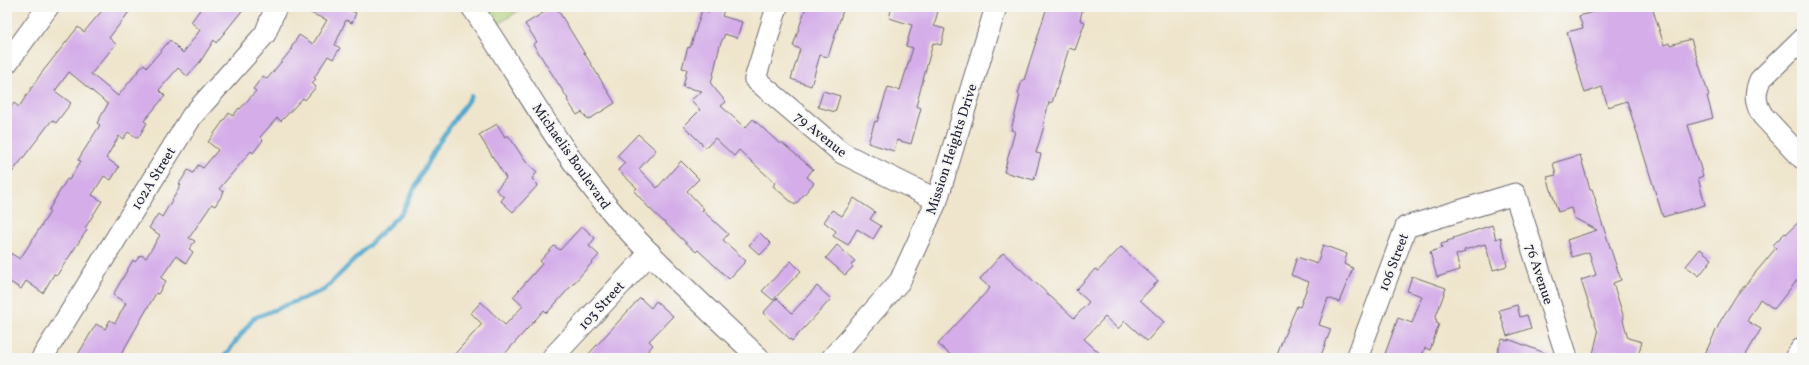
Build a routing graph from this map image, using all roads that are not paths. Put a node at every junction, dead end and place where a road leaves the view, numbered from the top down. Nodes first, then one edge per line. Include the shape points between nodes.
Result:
1 (48, 7) edge
2 (276, 7) edge
3 (472, 7) edge
4 (778, 7) edge
5 (996, 7) edge
6 (1802, 39) edge
7 (7, 62) edge
8 (1802, 158) edge
9 (1514, 194) joint
10 (937, 200) junction
11 (650, 253) junction
12 (1802, 348) edge
13 (1565, 356) edge
14 (42, 358) edge
15 (552, 358) edge
16 (758, 358) edge
17 (832, 358) edge
18 (1357, 358) edge
19 (1795, 358) edge

1 - 7 street
2 - 14 street, 102A Street via 265,34 192,116
3 - 11 street, Michaelis Boulevard via 577,168 617,218
4 - 10 street, 79 Avenue via 755,79 842,153
5 - 10 street, Mission Heights Drive
6 - 8 street via 1760,80 1755,100 1763,116
9 - 13 street, 76 Avenue
9 - 18 street, 106 Street via 1406,227
10 - 17 street, Mission Heights Drive via 900,281
11 - 15 street, 103 Street
11 - 16 street, Michaelis Boulevard
12 - 19 street

